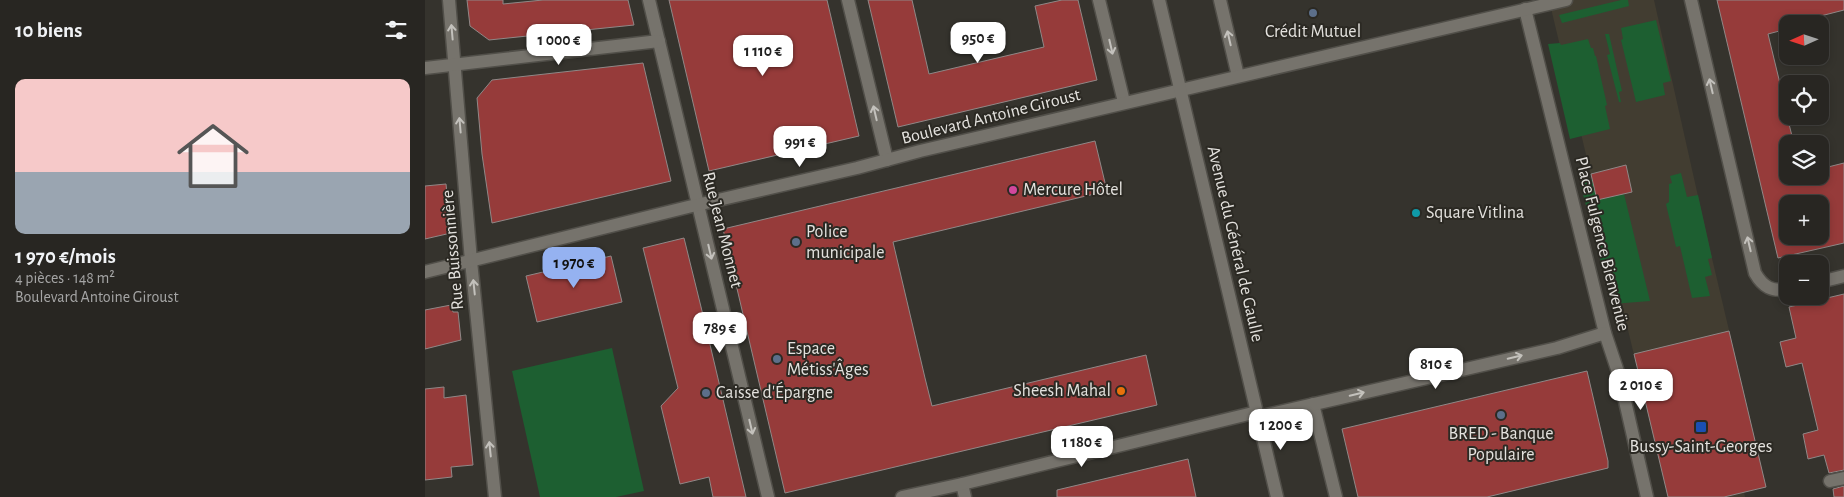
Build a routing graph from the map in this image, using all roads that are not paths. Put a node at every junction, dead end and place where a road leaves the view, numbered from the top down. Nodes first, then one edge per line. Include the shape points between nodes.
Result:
1 (449, 0) edge
2 (649, 0) edge
3 (848, 0) edge
4 (1099, 0) edge
5 (1159, 0) edge
6 (1220, 0) edge
7 (1566, 0) edge
8 (1691, 0) edge
9 (1523, 4) edge
10 (659, 41) junction
11 (455, 64) junction
12 (425, 68) edge
13 (1238, 76) junction
14 (1180, 89) junction
15 (1124, 102) junction
16 (887, 160) junction
17 (698, 205) junction
18 (471, 261) junction
19 (425, 272) edge
20 (1844, 276) edge
21 (1829, 280) edge
22 (1779, 290) edge
23 (1605, 333) junction
24 (1313, 404) junction
25 (1258, 414) junction
26 (1844, 478) edge
27 (1830, 481) dead end
28 (962, 484) junction
29 (495, 497) edge
30 (768, 497) edge
31 (902, 497) edge
32 (965, 497) edge
33 (1277, 497) edge
34 (1336, 497) edge
35 (1647, 497) edge

11 -> 1 street, Rue Buissonnière
2 - 10 street, Rue Jean Monnet
16 -> 3 street
4 -> 15 street
5 - 14 street, Avenue du Général de Gaulle
13 -> 6 street
7 - 9 street, Boulevard Antoine Giroust
22 -> 8 street via 1767,288 1755,273
9 - 13 street, Boulevard Antoine Giroust
9 - 23 street, Place Fulgence Bienvenüe
10 - 11 street
10 - 17 street, Rue Jean Monnet
11 - 12 street
18 -> 11 street, Rue Buissonnière
13 - 14 street, Boulevard Antoine Giroust
14 - 15 street, Boulevard Antoine Giroust
14 - 25 street, Avenue du Général de Gaulle
15 - 16 street, Boulevard Antoine Giroust
16 - 17 street, Boulevard Antoine Giroust
17 - 18 street, Boulevard Antoine Giroust
17 -> 30 street, Rue Jean Monnet
18 - 19 street, Boulevard Antoine Giroust
29 -> 18 street, Rue Buissonnière
20 - 21 street
24 -> 23 street via 1557,348
23 - 35 street, Place Fulgence Bienvenüe via 1619,375
24 - 25 street
24 - 34 street
25 - 28 street
25 - 33 street, Avenue du Général de Gaulle
26 - 27 street
28 - 31 street
28 - 32 street

